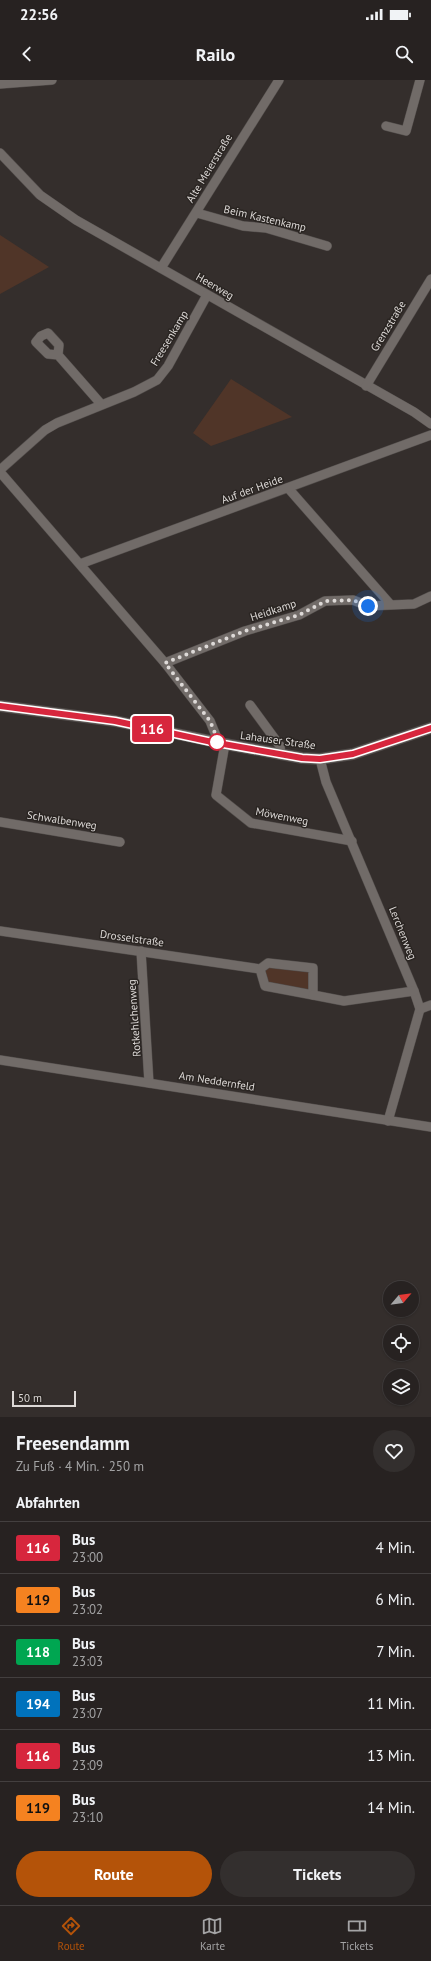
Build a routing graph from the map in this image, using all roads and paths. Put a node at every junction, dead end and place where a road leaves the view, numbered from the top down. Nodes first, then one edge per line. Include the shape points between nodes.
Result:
1 (52, 80) edge
2 (279, 80) edge
3 (420, 80) edge
4 (0, 84) edge
5 (386, 126) dead end
6 (0, 153) edge
7 (197, 213) junction
8 (327, 246) dead end
9 (161, 268) junction
10 (431, 279) edge
11 (208, 296) junction
12 (58, 355) dead end
13 (366, 386) junction
14 (101, 404) junction
15 (431, 424) edge
16 (431, 434) edge
17 (0, 471) edge
18 (288, 488) junction
19 (80, 564) junction
20 (431, 596) edge
21 (390, 604) junction
22 (165, 663) junction
23 (250, 705) dead end
24 (0, 706) edge
25 (431, 728) edge
26 (222, 744) junction
27 (281, 755) junction
28 (320, 759) junction
29 (0, 822) edge
30 (120, 842) dead end
31 (352, 842) junction
32 (0, 931) edge
33 (141, 952) junction
34 (260, 969) junction
35 (414, 991) junction
36 (313, 995) junction
37 (431, 1005) edge
38 (420, 1009) junction
39 (0, 1060) edge
40 (149, 1083) junction
41 (388, 1121) junction
42 (431, 1127) edge

1 - 4 street
2 - 7 street, Alte Meierstraße via 243,134
3 - 5 street via 406,131
6 - 9 street, Heerweg via 40,195 76,220
7 - 8 street, Beim Kastenkamp via 243,226 266,228
7 - 9 street, Alte Meierstraße
9 - 11 street, Heerweg
10 - 13 street, Grenzstraße
11 - 13 street, Heerweg
11 - 14 street, Freesenkamp via 168,366 157,380
12 - 14 street
13 - 15 street, Heerweg
14 - 17 street, Freesenkamp via 46,430
16 - 18 street, Auf der Heide
17 - 19 street
18 - 19 street, Auf der Heide
18 - 21 street
19 - 22 street
20 - 21 street, Heidkamp via 414,604
21 - 22 street, Heidkamp via 368,606 353,600 326,601 299,615 245,631
22 - 26 street via 210,721
23 - 27 street via 280,746
24 - 26 street, Lahauser Straße via 115,721
25 - 28 street, Lahauser Straße via 353,754
26 - 27 street, Lahauser Straße
26 - 31 street, Möwenweg via 216,795 251,824
27 - 28 street, Lahauser Straße
28 - 31 street, Lerchenweg via 326,782
29 - 30 street, Schwalbenweg
31 - 35 street, Lerchenweg
32 - 33 street, Drosselstraße
33 - 34 street, Drosselstraße
33 - 40 street, Rotkehlchenweg
34 - 36 street via 266,986
34 - 36 street, Drosselstraße via 268,963 313,968
35 - 36 street via 344,1001
35 - 38 street, Lerchenweg
37 - 38 street
38 - 41 street
39 - 40 street, Am Neddernfeld
40 - 41 street, Am Neddernfeld
41 - 42 street, Am Neddernfeld

